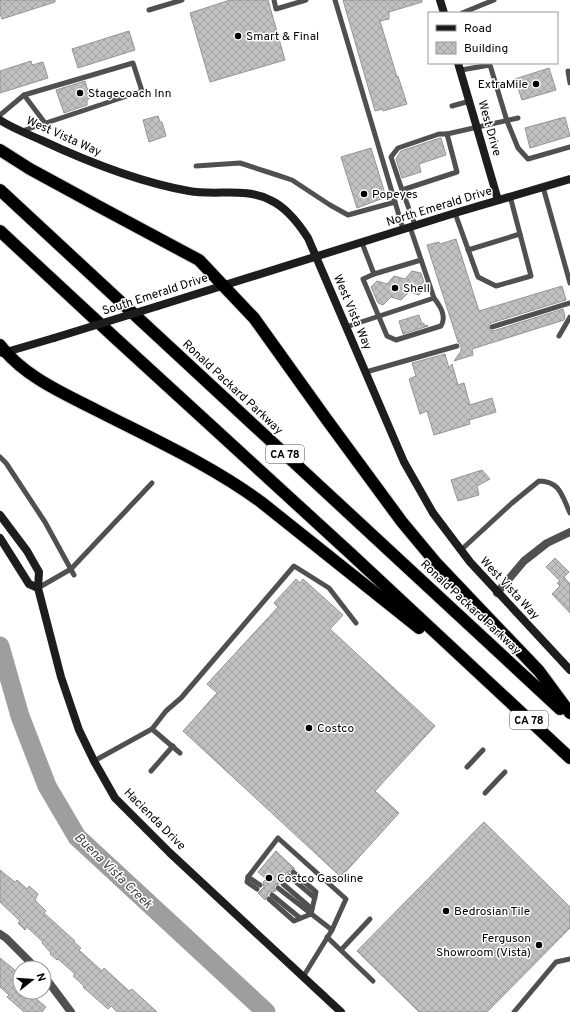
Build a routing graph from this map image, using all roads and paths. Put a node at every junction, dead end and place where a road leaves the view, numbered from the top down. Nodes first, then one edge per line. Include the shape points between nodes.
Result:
1 (182, 0) edge
2 (274, 0) edge
3 (306, 0) edge
4 (335, 0) edge
5 (440, 0) edge
6 (494, 0) edge
7 (149, 10) dead end
8 (444, 12) edge
9 (464, 12) edge
10 (460, 67) edge
11 (568, 71) dead end
12 (570, 82) edge
13 (24, 95) junction
14 (470, 101) junction
15 (452, 106) dead end
16 (0, 115) edge
17 (518, 118) dead end
18 (0, 120) edge
19 (507, 121) junction
20 (46, 123) junction
21 (478, 128) junction
22 (22, 131) junction
23 (447, 134) junction
24 (570, 147) edge
25 (0, 150) edge
26 (196, 166) dead end
27 (570, 179) edge
28 (543, 187) junction
29 (0, 190) edge
30 (402, 190) junction
31 (510, 196) junction
32 (498, 200) junction
33 (395, 202) junction
34 (455, 213) junction
35 (410, 227) junction
36 (0, 231) edge
37 (520, 234) junction
38 (362, 242) junction
39 (468, 250) junction
40 (316, 257) junction
41 (421, 260) junction
42 (374, 274) junction
43 (570, 283) edge
44 (223, 285) junction
45 (434, 298) junction
46 (570, 303) edge
47 (378, 316) junction
48 (570, 316) edge
49 (346, 326) junction
50 (492, 327) dead end
51 (559, 336) dead end
52 (457, 346) dead end
53 (2, 350) edge
54 (366, 372) junction
55 (0, 457) edge
56 (152, 483) dead end
57 (570, 512) edge
58 (0, 515) edge
59 (570, 532) edge
60 (0, 538) edge
61 (461, 550) junction
62 (71, 569) junction
63 (74, 575) dead end
64 (38, 588) junction
65 (498, 593) junction
66 (356, 623) dead end
67 (570, 670) edge
68 (487, 682) junction
69 (570, 713) edge
70 (570, 718) edge
71 (152, 729) junction
72 (173, 746) junction
73 (483, 750) dead end
74 (180, 753) dead end
75 (570, 758) edge
76 (94, 761) junction
77 (467, 767) dead end
78 (151, 771) dead end
79 (505, 772) dead end
80 (485, 793) dead end
81 (291, 874) dead end
82 (282, 884) dead end
83 (259, 887) dead end
84 (278, 888) dead end
85 (270, 897) dead end
86 (312, 912) junction
87 (370, 918) dead end
88 (332, 930) junction
89 (0, 934) edge
90 (327, 937) junction
91 (341, 950) junction
92 (570, 959) edge
93 (28, 960) edge
94 (303, 977) junction
95 (373, 980) dead end
96 (52, 987) edge
97 (71, 1012) edge
98 (341, 1012) edge
99 (514, 1012) edge

1 - 7 lane
2 - 3 lane via 276,9
4 - 33 lane
5 - 8 main road
6 - 9 lane
10 - 14 main road, West Drive
10 - 19 lane via 490,65
11 - 12 lane
13 - 16 lane
13 - 20 lane
13 - 20 lane via 133,63 142,91
14 - 15 lane
14 - 21 main road, West Drive
17 - 19 lane
18 - 22 main road, West Vista Way
19 - 21 lane
19 - 24 lane via 518,148 528,159
20 - 22 lane
21 - 23 lane
21 - 32 main road, West Drive
22 - 40 main road, West Vista Way via 77,157 152,183 192,192 254,194 271,200 298,223
23 - 30 lane via 456,172
23 - 30 lane via 439,134 398,148 391,157
25 - 44 highway via 30,169 199,260
26 - 33 lane via 240,164 277,175 292,180 348,215
27 - 28 main road, North Emerald Drive
28 - 31 main road, North Emerald Drive
28 - 43 lane
29 - 70 highway, Ronald Packard Parkway / CA 78
30 - 35 lane
31 - 32 main road, North Emerald Drive
31 - 37 lane
32 - 34 main road, North Emerald Drive
33 - 35 lane
34 - 35 main road, North Emerald Drive
34 - 39 lane
35 - 38 main road, North Emerald Drive
35 - 41 lane
36 - 68 highway, CA 78
37 - 39 lane
37 - 39 lane via 531,276 496,286 478,277
38 - 40 main road, North Emerald Drive
38 - 42 lane
40 - 44 main road, South Emerald Drive
40 - 49 main road, West Vista Way
41 - 42 lane
41 - 45 lane
42 - 47 lane via 363,279
44 - 53 main road, South Emerald Drive, bridge via 54,338
44 - 69 highway via 254,318 402,522 436,564 538,671
45 - 47 lane
45 - 47 lane via 441,307 441,326 396,340 387,336
46 - 50 lane
47 - 49 lane
48 - 51 lane
49 - 54 main road, West Vista Way
52 - 54 lane
53 - 68 highway via 30,373 72,397 236,483
54 - 61 main road, West Vista Way via 404,462 433,513
55 - 62 lane via 45,522
56 - 62 lane
57 - 61 lane via 556,485 548,481 539,481
58 - 64 main road, Hacienda Drive via 39,572
59 - 65 street via 547,543 524,561
60 - 64 main road via 29,584
61 - 65 main road, West Vista Way
62 - 63 lane
62 - 64 lane
64 - 76 main road, Hacienda Drive via 61,678
65 - 67 main road, West Vista Way
66 - 71 lane via 329,588 294,566
68 - 75 highway, CA 78
71 - 72 lane
71 - 76 lane
72 - 74 lane
72 - 78 lane
73 - 77 lane
76 - 94 main road, Hacienda Drive via 115,798
79 - 80 lane
81 - 86 lane via 306,892 315,898
82 - 86 lane
83 - 88 lane via 248,877 261,866 278,838 346,899
84 - 86 lane
85 - 86 lane via 300,918
86 - 88 lane
87 - 91 lane
88 - 90 lane
89 - 93 street
90 - 91 lane
90 - 94 lane
91 - 95 lane
92 - 99 lane via 556,962
94 - 98 main road, Hacienda Drive
96 - 97 street

